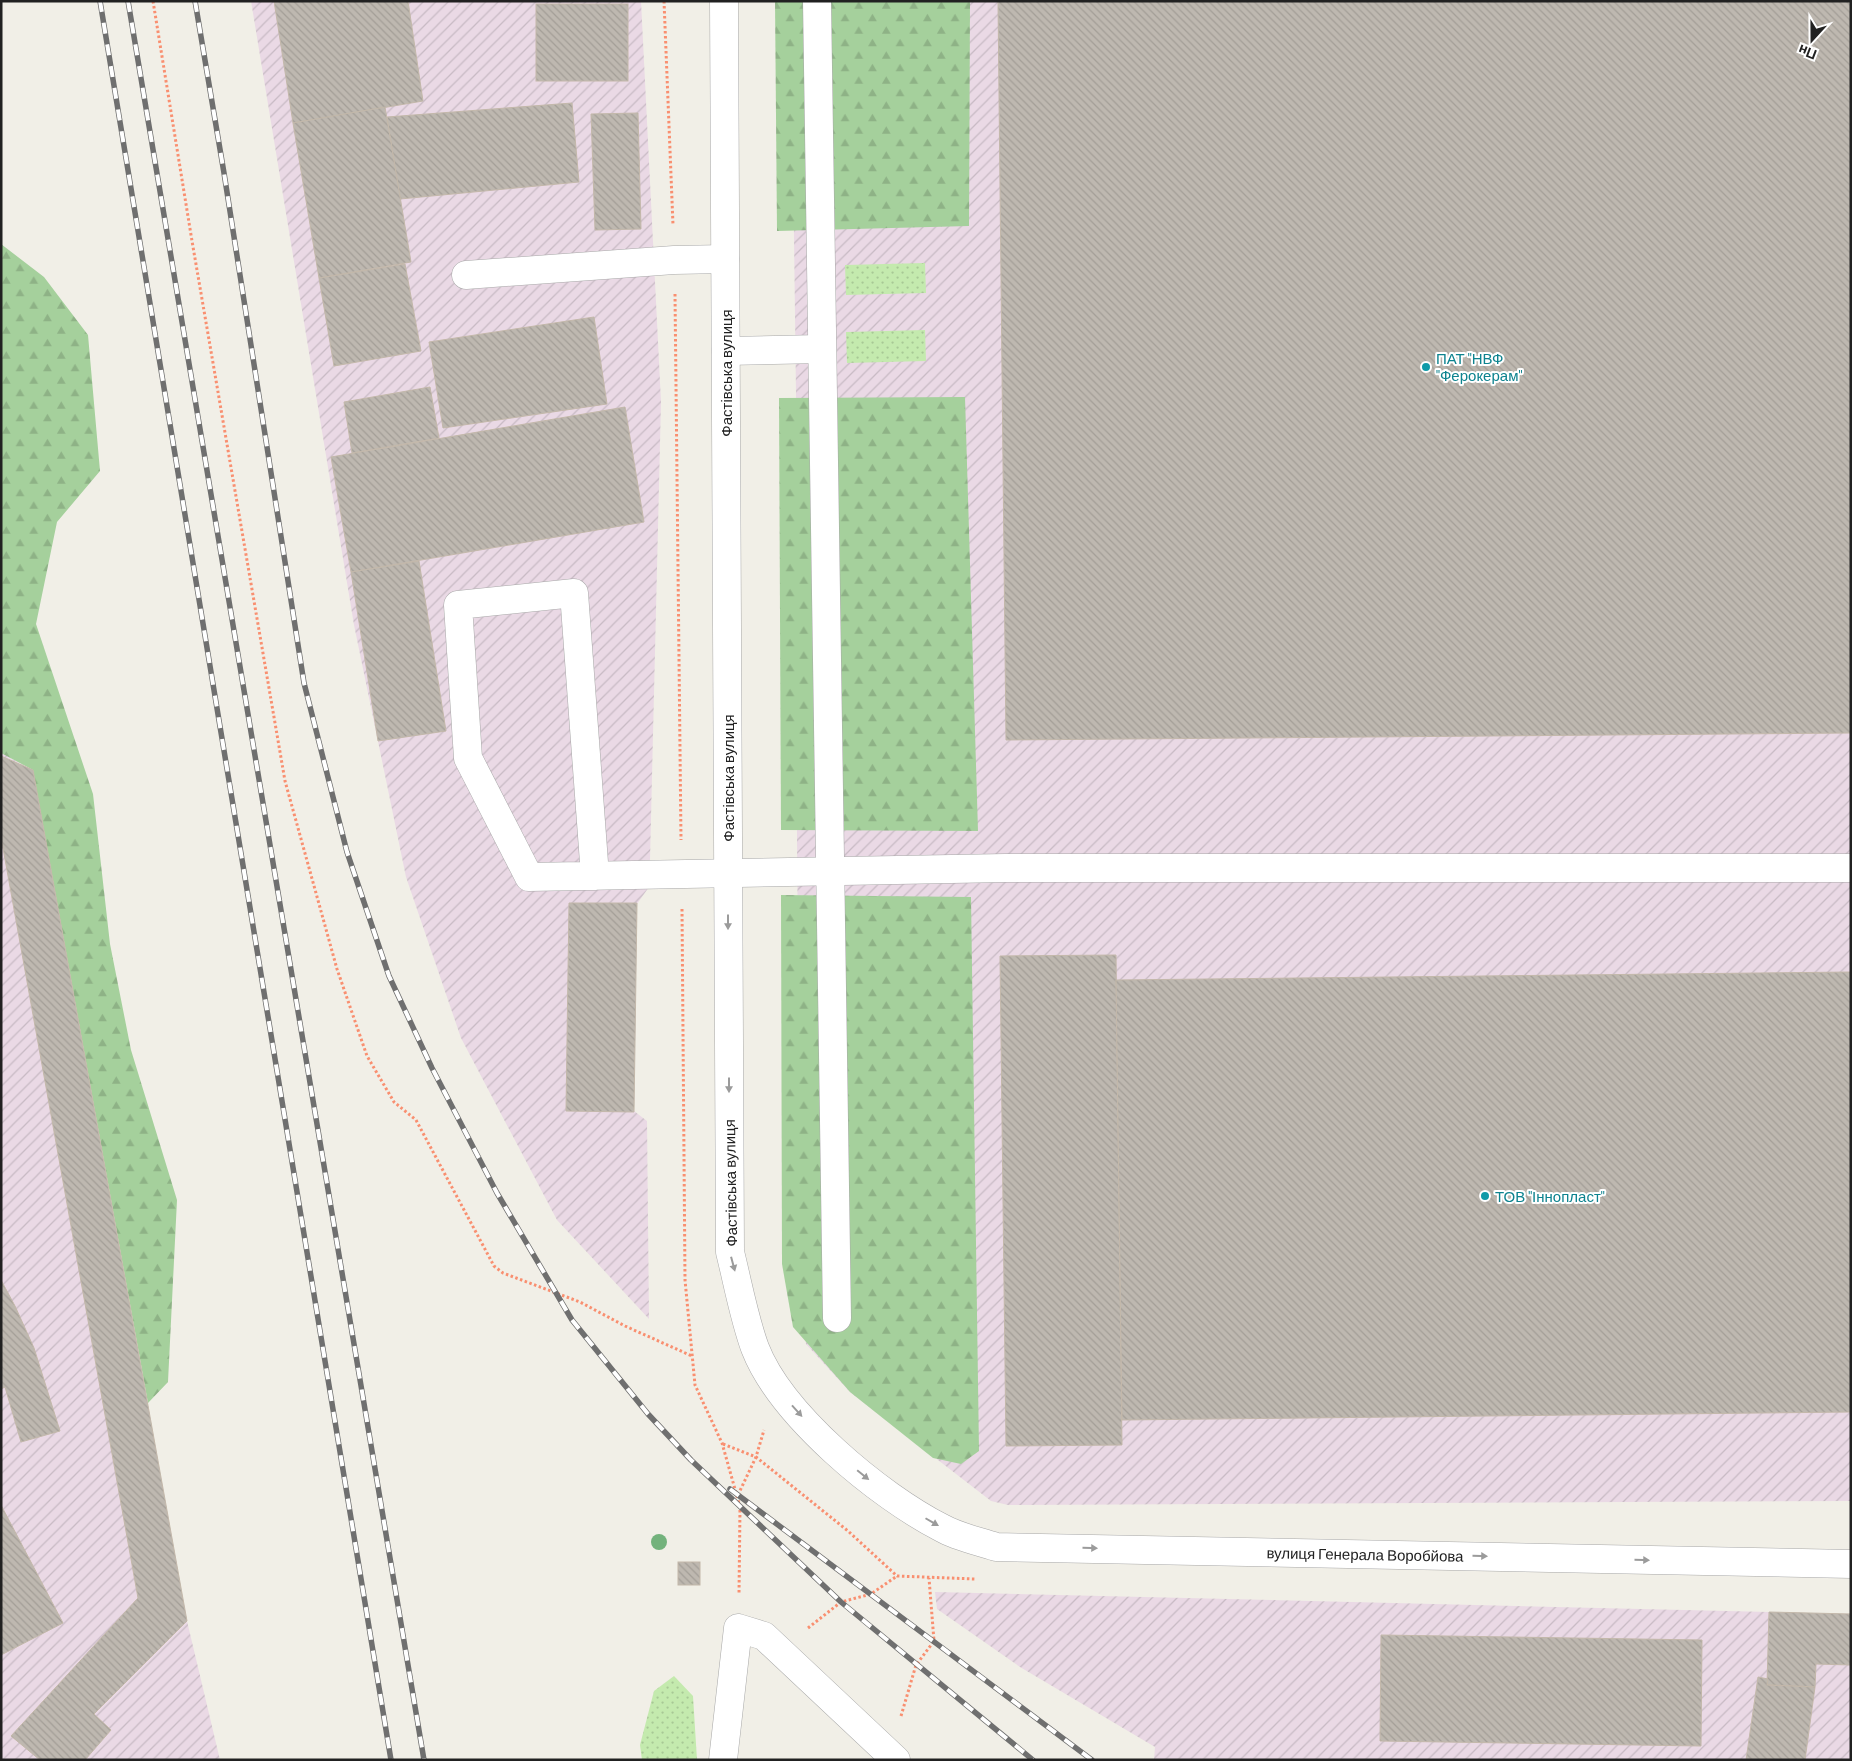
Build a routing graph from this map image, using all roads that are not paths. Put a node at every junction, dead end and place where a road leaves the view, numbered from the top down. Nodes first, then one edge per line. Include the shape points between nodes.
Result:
1 (724, 1) edge
2 (817, 1) edge
3 (725, 259) junction
4 (466, 275) dead end
5 (821, 349) junction
6 (726, 351) junction
7 (1851, 868) edge
8 (829, 872) junction
9 (728, 873) junction
10 (596, 876) junction
11 (837, 1318) dead end
12 (890, 1498) joint
13 (1851, 1564) edge
14 (892, 1757) edge
15 (724, 1760) edge

1 - 3 street, Фастівська вулиця
2 - 5 street
3 - 4 street
3 - 6 street, Фастівська вулиця
5 - 6 street
5 - 8 street
6 - 9 street, Фастівська вулиця
7 - 8 street via 1004,868
8 - 9 street
8 - 11 street
9 - 10 street
9 -> 12 street, Фастівська вулиця via 730,1252 755,1349 776,1388 835,1453
10 - 10 street via 529,877 468,758 458,605 574,593
12 -> 13 street, вулиця Генерала Воробйова via 943,1529 996,1547
14 - 15 street via 764,1636 738,1628

